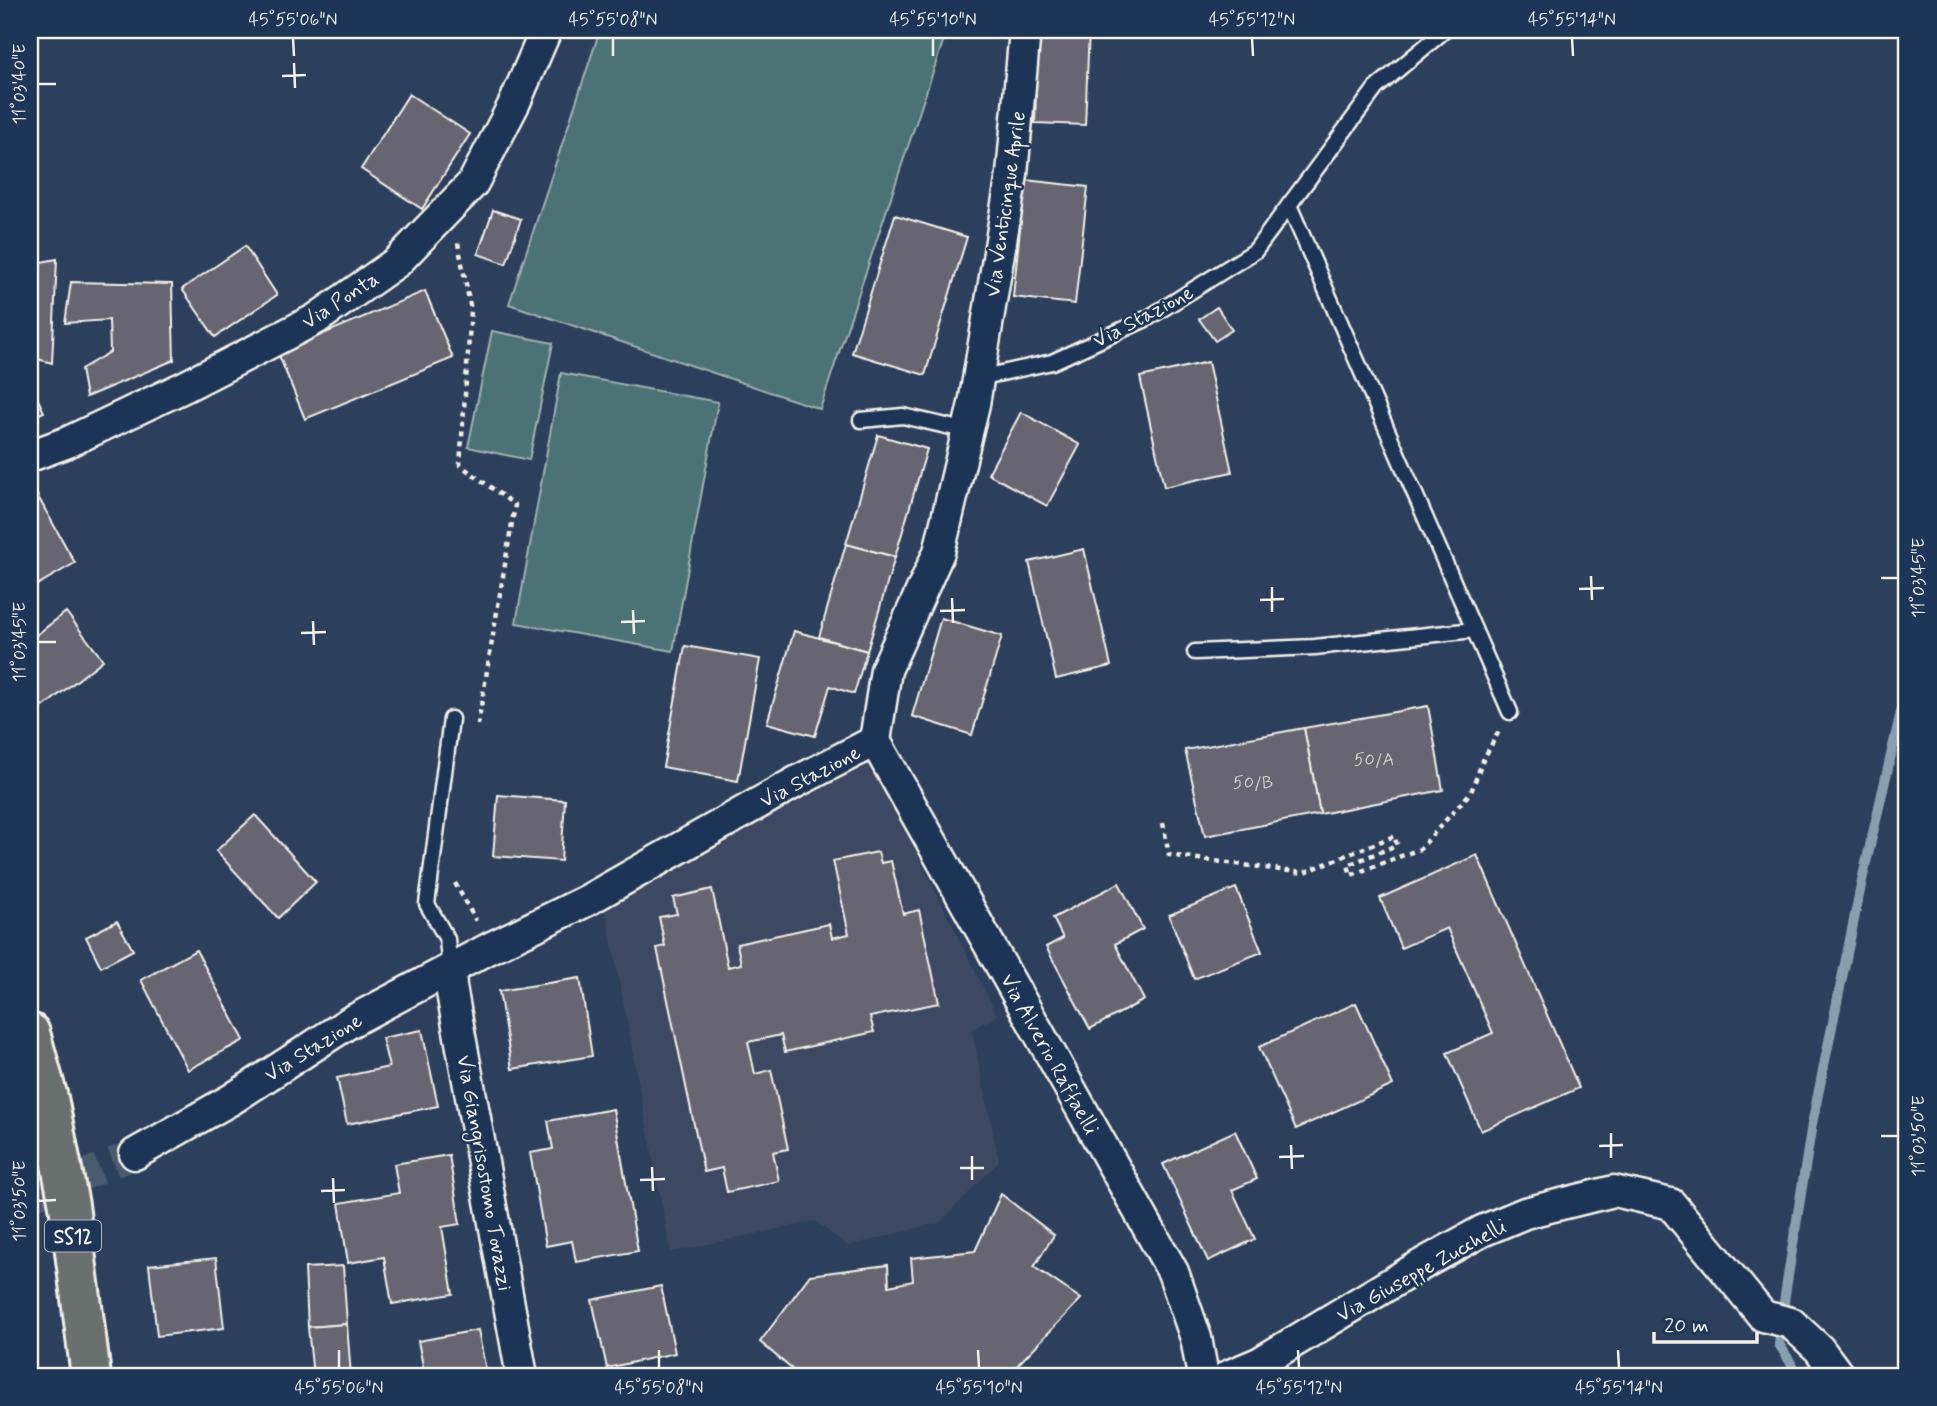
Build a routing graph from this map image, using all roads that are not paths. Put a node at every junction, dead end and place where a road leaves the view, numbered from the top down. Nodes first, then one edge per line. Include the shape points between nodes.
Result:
1 (546, 30) edge
2 (1025, 30) edge
3 (1445, 30) edge
4 (1289, 205) junction
5 (979, 378) junction
6 (861, 420) dead end
7 (968, 431) junction
8 (30, 456) edge
9 (1474, 630) junction
10 (1195, 652) dead end
11 (1510, 712) road end
12 (451, 719) dead end
13 (874, 741) junction
14 (450, 970) junction
15 (30, 1033) edge
16 (135, 1154) tunnel mouth
17 (91, 1376) edge
18 (523, 1376) edge
19 (1203, 1376) edge
20 (1228, 1376) edge
21 (1839, 1376) edge

1 - 8 street, Via Ponta via 473,183 397,262 316,319 186,386
2 - 5 street, Via Venticinque Aprile via 1013,174
3 - 4 lane, Via Stazione via 1376,88
4 - 5 lane, Via Stazione via 1255,251 1148,318 1052,362
4 - 9 lane
5 - 7 street, Via Stazione
6 - 7 lane via 903,416
7 - 13 street, Via Stazione via 939,552 886,670
9 - 10 lane via 1315,647
9 - 11 lane
12 - 14 lane via 427,904 447,939
13 - 14 street, Via Stazione via 586,901
13 - 19 street, Via Alverio Raffaelli via 1173,1272 1196,1338
14 - 16 street, Via Stazione via 350,1022 232,1099
14 - 18 street, Via Giangrisostomo Tovazzi
15 - 17 main road, SS12 via 69,1205
20 - 21 street, Via Giuseppe Zucchelli via 1259,1363 1482,1231 1525,1213 1614,1191 1671,1204 1763,1316 1791,1324 1819,1349

